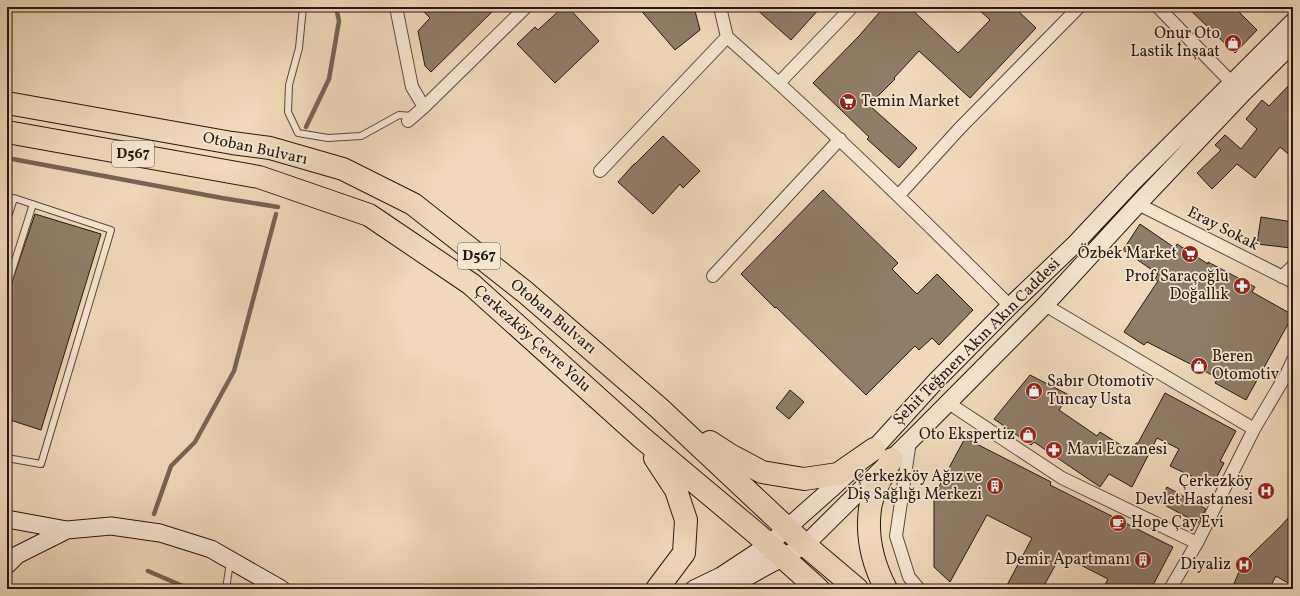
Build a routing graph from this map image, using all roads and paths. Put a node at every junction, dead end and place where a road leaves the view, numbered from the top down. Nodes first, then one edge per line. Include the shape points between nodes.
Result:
1 (303, 7) edge
2 (396, 7) edge
3 (526, 7) edge
4 (720, 7) edge
5 (852, 7) edge
6 (1079, 7) edge
7 (1158, 7) edge
8 (1293, 22) edge
9 (727, 37) junction
10 (1293, 43) edge
11 (780, 82) junction
12 (1231, 82) junction
13 (7, 103) edge
14 (424, 107) junction
15 (410, 119) joint
16 (7, 132) edge
17 (840, 139) junction
18 (600, 171) dead end
19 (899, 195) junction
20 (33, 204) junction
21 (1138, 204) junction
22 (7, 220) edge
23 (1293, 266) edge
24 (713, 276) dead end
25 (1282, 277) junction
26 (1293, 282) edge
27 (7, 286) edge
28 (1045, 305) junction
29 (1010, 306) junction
30 (1293, 360) edge
31 (949, 402) junction
32 (659, 408) junction
33 (1254, 430) junction
34 (640, 437) junction
35 (910, 441) junction
36 (883, 454) junction
37 (7, 458) edge
38 (7, 519) edge
39 (788, 528) junction
40 (67, 530) junction
41 (1196, 543) junction
42 (805, 545) junction
43 (776, 551) junction
44 (230, 560) junction
45 (7, 565) edge
46 (226, 589) edge
47 (281, 589) edge
48 (657, 589) edge
49 (694, 589) edge
50 (725, 589) edge
51 (818, 589) edge
52 (857, 589) edge
53 (886, 589) edge
54 (919, 589) edge
55 (1170, 589) edge

1 - 15 lane via 299,48 289,85 288,112 298,133 328,138 360,136 399,115
2 - 14 street via 412,87
3 - 14 street
4 - 9 street
5 - 11 street
6 - 19 street via 960,128
7 - 12 street
8 - 12 main road, Şehit Teğmen Akın Akın Caddesi
9 - 11 street
9 - 18 street
10 - 21 main road, Şehit Teğmen Akın Akın Caddesi
11 - 17 street
12 - 29 main road, Şehit Teğmen Akın Akın Caddesi via 1074,244
13 - 32 highway, Otoban Bulvarı / D567 via 270,148 343,169 412,204 525,292
14 - 15 street
16 - 34 highway, Çerkezköy Çevre Yolu / D567 via 259,177 370,215 471,284
17 - 19 street
17 - 24 street
19 - 29 street
20 - 22 lane via 14,198
20 - 27 lane
20 - 37 lane via 111,230 42,464
21 - 25 street, Eray Sokak
21 - 28 main road, Şehit Teğmen Akın Akın Caddesi
23 - 25 street
25 - 26 street, Eray Sokak
28 - 31 main road, Şehit Teğmen Akın Akın Caddesi
28 - 33 street
29 - 36 main road, Şehit Teğmen Akın Akın Caddesi via 935,382
30 - 33 street
31 - 35 main road, Şehit Teğmen Akın Akın Caddesi
31 - 41 street via 1062,478
32 - 36 highway via 730,455 762,472 804,479 838,474
32 - 39 highway, Otoban Bulvarı / D567
33 - 41 street
34 - 43 highway, Çerkezköy Çevre Yolu / D567
34 - 48 highway via 676,490 686,520 684,553
35 - 36 main road, Şehit Teğmen Akın Akın Caddesi
35 - 54 street via 896,536 909,577
36 - 39 main road, Şehit Teğmen Akın Akın Caddesi via 831,489
36 - 42 main road, Şehit Teğmen Akın Akın Caddesi
36 - 53 highway via 880,481 870,508 869,532 871,552
38 - 40 main road
39 - 42 highway, Otoban Bulvarı / D567
39 - 43 main road, Şehit Teğmen Akın Akın Caddesi
40 - 44 main road via 111,526 140,529 211,549
40 - 45 main road via 17,555
41 - 55 street
42 - 43 main road, Şehit Teğmen Akın Akın Caddesi
42 - 52 highway, Otoban Bulvarı / D567
43 - 49 main road, Şehit Teğmen Akın Akın Caddesi
43 - 50 main road
43 - 51 highway, D567
44 - 46 lane
44 - 47 main road

